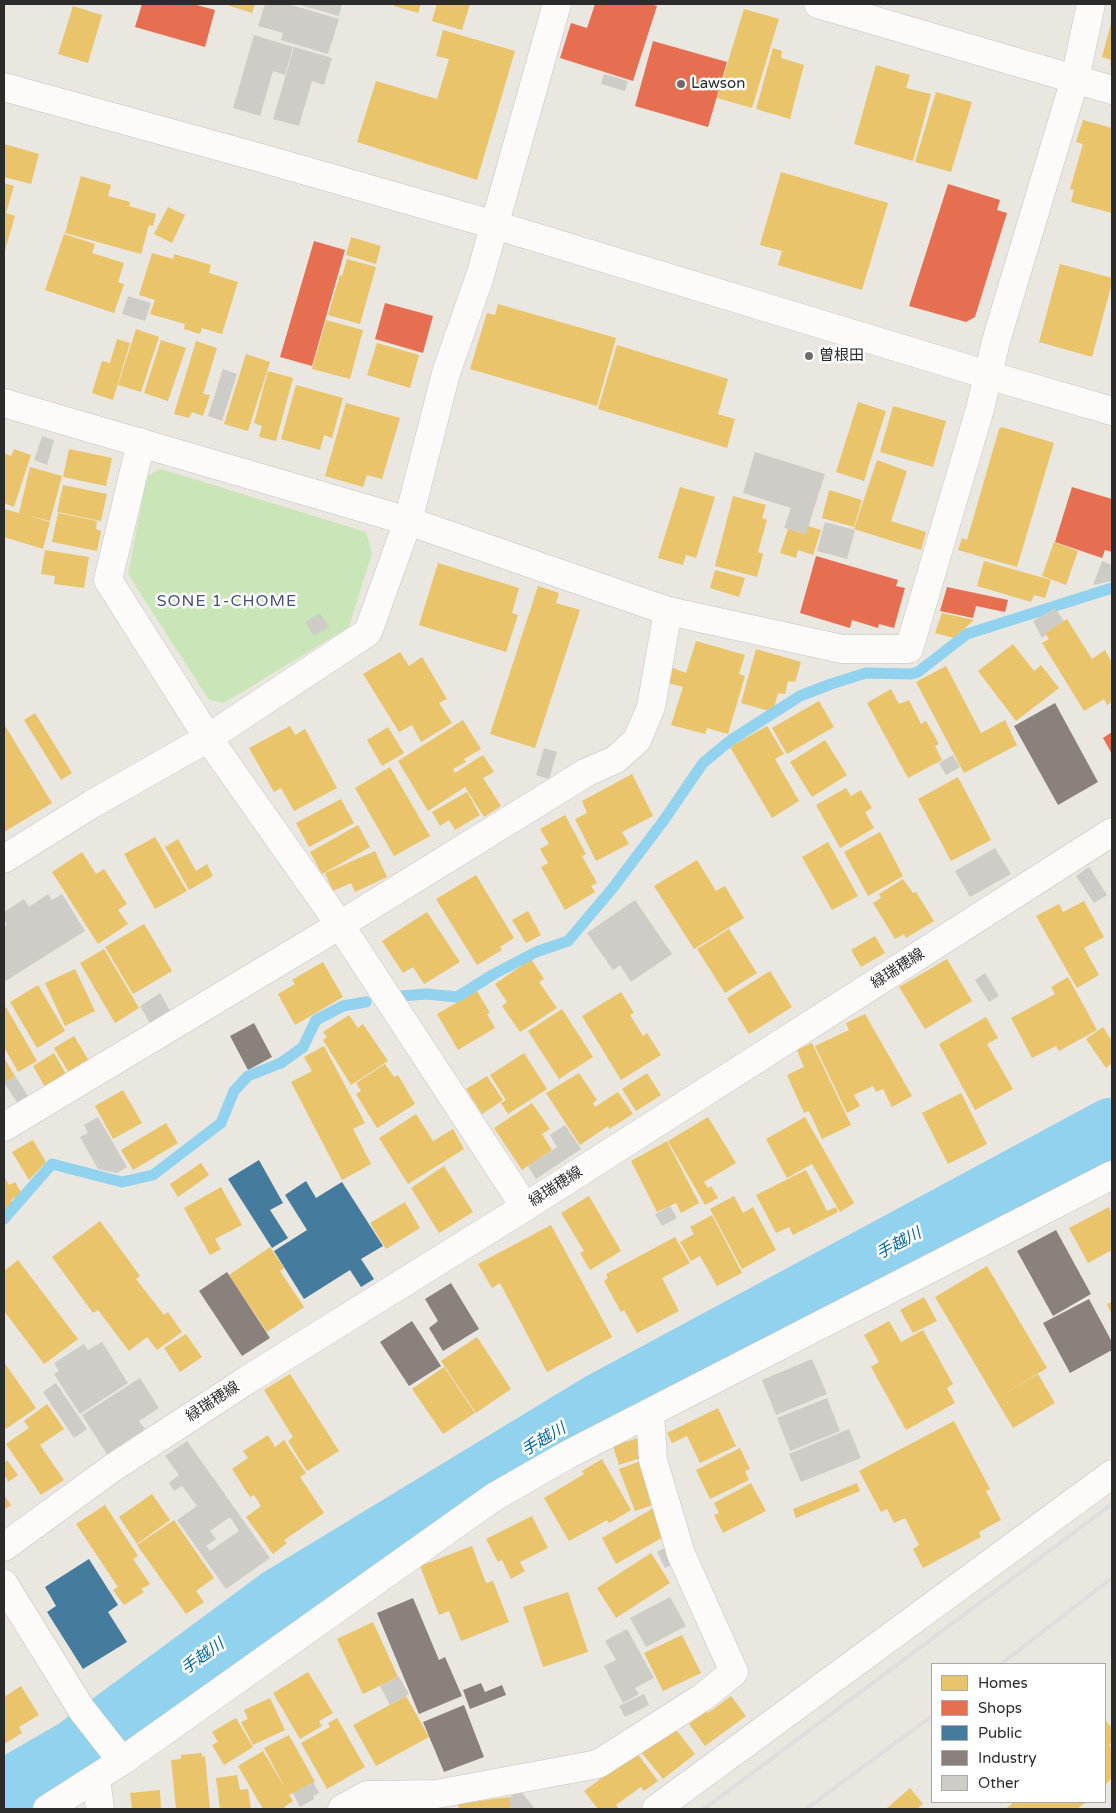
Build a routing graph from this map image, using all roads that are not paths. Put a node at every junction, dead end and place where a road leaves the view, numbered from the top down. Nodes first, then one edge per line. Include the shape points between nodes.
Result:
1 (557, 4) edge
2 (1091, 4) edge
3 (835, 6) edge
4 (1074, 79) junction
5 (4, 86) edge
6 (1112, 90) edge
7 (495, 225) junction
8 (988, 376) junction
9 (4, 402) edge
10 (1112, 411) edge
11 (141, 442) junction
12 (408, 521) junction
13 (668, 611) junction
14 (208, 738) junction
15 (1112, 832) edge
16 (4, 859) edge
17 (340, 925) junction
18 (4, 1127) edge
19 (1112, 1175) edge
20 (525, 1207) junction
21 (650, 1413) junction
22 (1112, 1474) edge
23 (4, 1547) edge
24 (4, 1584) edge
25 (118, 1757) junction
26 (96, 1778) junction
27 (47, 1809) edge
28 (100, 1809) edge
29 (342, 1809) edge
30 (656, 1809) edge

1 - 7 street
2 - 4 street
3 - 4 street
4 - 6 street
4 - 8 street
5 - 7 street
7 - 8 street
7 - 12 street via 446,373
8 - 10 street
8 - 13 street via 909,649 842,649
9 - 11 street
11 - 12 street
11 - 14 street via 108,580
12 - 13 street
12 - 14 street via 368,632
13 - 17 street via 651,708 638,740 615,760 587,772
14 - 16 street
14 - 17 street
15 - 20 street, 緑瑞穂線
17 - 18 street
17 - 20 street
19 - 21 street
20 - 23 street, 緑瑞穂線 via 247,1380 111,1469
21 - 25 street via 494,1497
21 - 29 street via 653,1460 681,1554 734,1672 703,1697 598,1764 437,1794 367,1795
22 - 30 street
24 - 25 street via 82,1710
25 - 26 street
26 - 27 street
26 - 28 street

